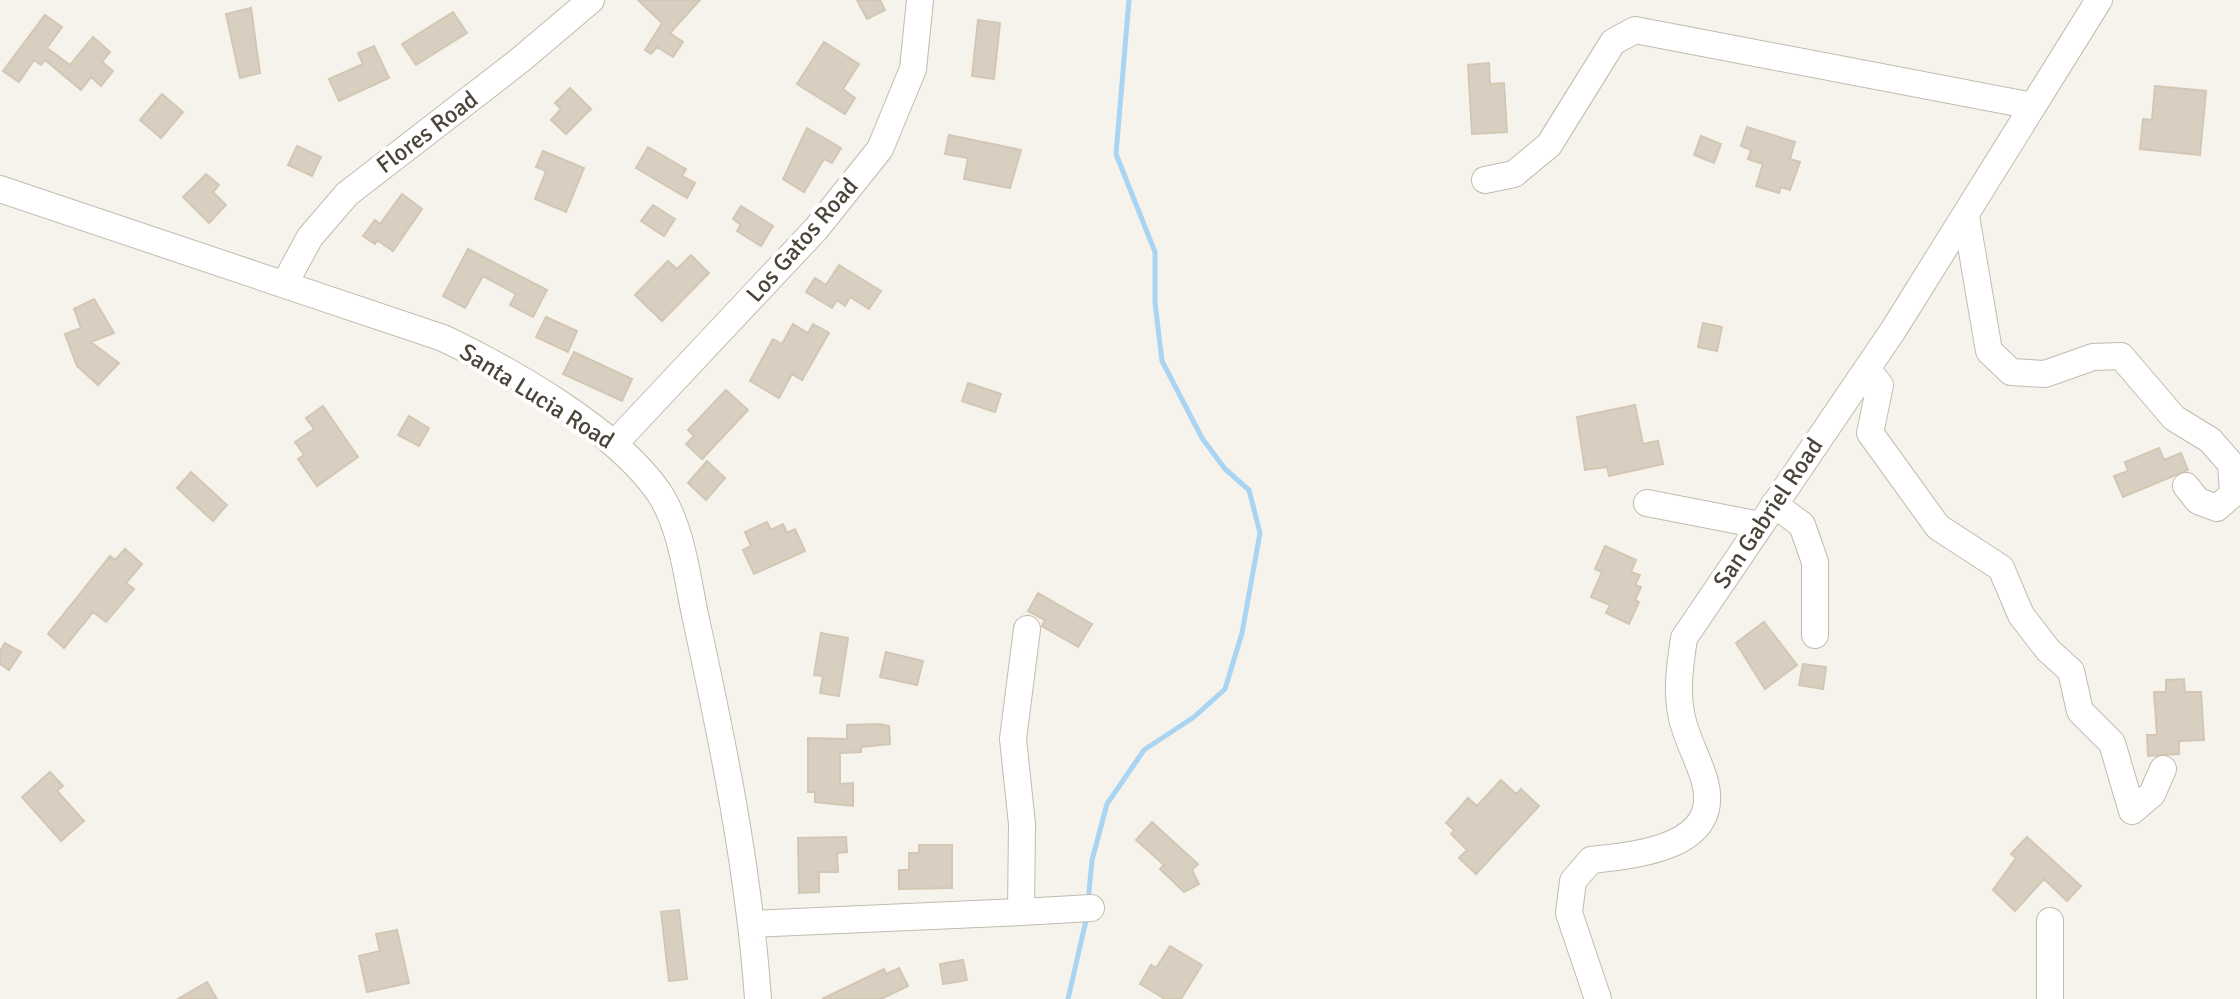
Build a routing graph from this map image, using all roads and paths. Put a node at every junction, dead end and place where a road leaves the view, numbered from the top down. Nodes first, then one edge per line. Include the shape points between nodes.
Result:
1 (591, 0) edge
2 (920, 0) edge
3 (2099, 0) edge
4 (2033, 106) junction
5 (1485, 180) dead end
6 (0, 189) edge
7 (1966, 216) junction
8 (285, 283) junction
9 (1867, 369) junction
10 (615, 443) junction
11 (2186, 486) dead end
12 (1647, 503) dead end
13 (1767, 514) junction
14 (1027, 629) dead end
15 (1815, 635) dead end
16 (2163, 769) dead end
17 (1091, 908) dead end
18 (1021, 912) junction
19 (2050, 921) dead end
20 (752, 924) junction
21 (758, 999) edge
22 (1598, 999) edge
23 (2050, 999) edge

1 - 8 street, Flores Road via 347,194 310,237
2 - 10 street, Los Gatos Road via 913,69 880,149 816,229
3 - 4 street, San Gabriel Road
4 - 5 street via 1635,30 1613,42 1549,145 1514,174
4 - 7 street, San Gabriel Road
6 - 8 street, Santa Lucia Road
7 - 9 street, San Gabriel Road
7 - 11 street via 1989,351 2011,372 2045,374 2093,357 2121,356 2174,418 2210,440 2231,464 2233,494 2217,508 2198,501
8 - 10 street, Santa Lucia Road via 466,349
9 - 13 street, San Gabriel Road
9 - 16 street via 1880,385 1870,433 1938,527 2001,568 2021,615 2071,671 2080,711 2112,743 2132,811 2152,794
10 - 20 street, Santa Lucia Road via 659,493 676,528 723,747
12 - 13 street
13 - 15 street via 1802,525 1815,562
13 - 22 street, San Gabriel Road via 1684,638 1678,678 1682,718 1706,785 1704,817 1683,840 1639,854 1591,860 1573,881 1569,913
14 - 18 street via 1013,739 1022,824
17 - 18 street
18 - 20 street
19 - 23 street
20 - 21 street, Santa Lucia Road

